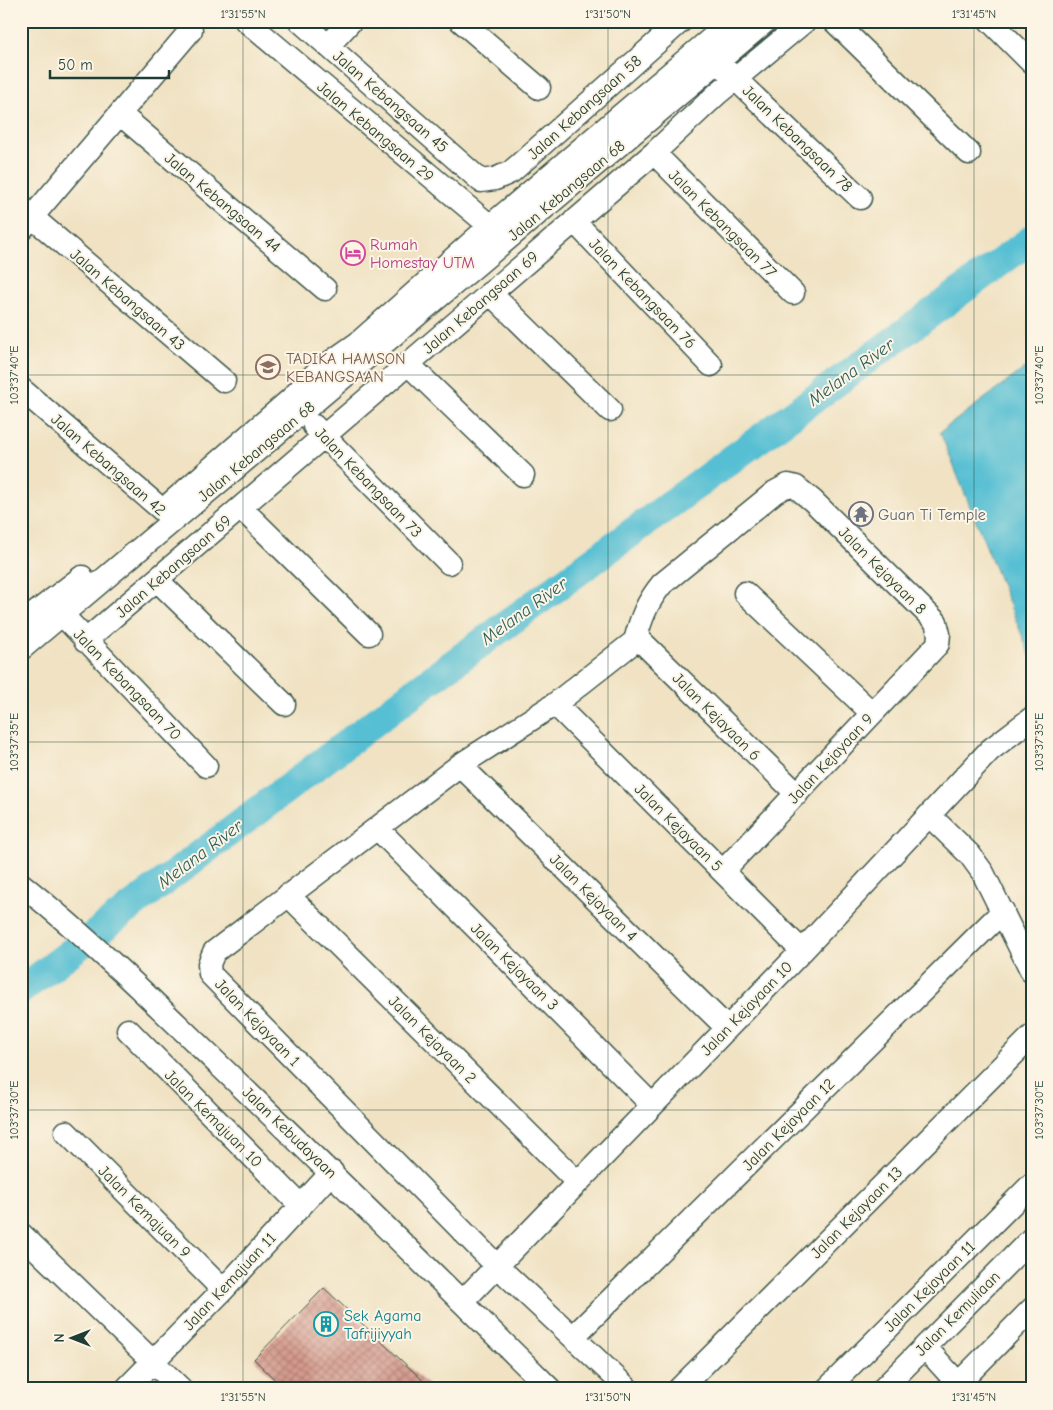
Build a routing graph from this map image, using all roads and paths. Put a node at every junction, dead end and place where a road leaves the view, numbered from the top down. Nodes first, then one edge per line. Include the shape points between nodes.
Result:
1 (246, 21) edge
2 (300, 21) edge
3 (351, 21) edge
4 (461, 21) edge
5 (681, 21) edge
6 (732, 21) edge
7 (766, 21) edge
8 (805, 21) edge
9 (834, 21) edge
10 (990, 21) edge
11 (192, 30) dead end
12 (328, 46) junction
13 (718, 62) junction
14 (1032, 63) edge
15 (736, 79) junction
16 (539, 88) dead end
17 (120, 114) junction
18 (969, 152) dead end
19 (654, 153) junction
20 (482, 181) joint
21 (860, 198) dead end
22 (574, 221) junction
23 (27, 224) edge
24 (498, 233) junction
25 (326, 289) dead end
26 (793, 293) dead end
27 (490, 294) junction
28 (408, 364) junction
29 (711, 365) dead end
30 (224, 381) dead end
31 (21, 389) edge
32 (296, 405) junction
33 (610, 410) dead end
34 (323, 437) junction
35 (523, 475) dead end
36 (241, 508) junction
37 (169, 515) junction
38 (449, 563) dead end
39 (157, 580) junction
40 (746, 593) dead end
41 (56, 608) junction
42 (21, 624) edge
43 (369, 634) dead end
44 (86, 641) junction
45 (635, 641) junction
46 (938, 644) joint
47 (21, 649) edge
48 (284, 704) dead end
49 (555, 704) junction
50 (872, 714) junction
51 (1032, 718) edge
52 (460, 765) junction
53 (206, 766) dead end
54 (796, 794) junction
55 (930, 816) junction
56 (377, 828) junction
57 (722, 871) junction
58 (21, 884) edge
59 (288, 895) junction
60 (1002, 911) junction
61 (802, 951) junction
62 (1032, 972) edge
63 (727, 1028) junction
64 (128, 1030) dead end
65 (1032, 1036) edge
66 (652, 1105) junction
67 (66, 1132) dead end
68 (332, 1172) junction
69 (577, 1182) junction
70 (1032, 1184) edge
71 (300, 1205) junction
72 (21, 1234) edge
73 (1032, 1238) edge
74 (496, 1265) junction
75 (223, 1290) junction
76 (462, 1302) junction
77 (1032, 1310) edge
78 (573, 1337) junction
79 (925, 1347) junction
80 (152, 1362) junction
81 (958, 1387) edge
82 (126, 1389) edge
83 (181, 1389) edge
84 (550, 1389) edge
85 (628, 1389) edge
86 (679, 1389) edge
87 (827, 1389) edge
88 (883, 1389) edge

1 - 24 street, Jalan Kebangsaan 29
2 - 12 street, Jalan Kebangsaan 45
3 - 12 street
4 - 16 street
5 - 20 street, Jalan Kebangsaan 58 via 511,172
6 - 24 street, Jalan Kebangsaan 68
7 - 13 street, Jalan Kebangsaan 68
8 - 15 street, Jalan Kebangsaan 69
9 - 18 street
10 - 14 street
11 - 17 street
12 - 20 street, Jalan Kebangsaan 45
13 - 15 street, Jalan Kebangsaan 78
13 - 24 street, Jalan Kebangsaan 68
15 - 19 street, Jalan Kebangsaan 69
15 - 21 street, Jalan Kebangsaan 78
17 - 23 street
17 - 25 street, Jalan Kebangsaan 44
19 - 22 street, Jalan Kebangsaan 69
19 - 26 street, Jalan Kebangsaan 77
22 - 27 street, Jalan Kebangsaan 69
22 - 29 street, Jalan Kebangsaan 76
23 - 30 street, Jalan Kebangsaan 43
24 - 32 street, Jalan Kebangsaan 68
27 - 28 street, Jalan Kebangsaan 69
27 - 33 street
28 - 34 street, Jalan Kebangsaan 69
28 - 35 street
31 - 37 street, Jalan Kebangsaan 42
32 - 34 street, Jalan Kebangsaan 73
32 - 37 street, Jalan Kebangsaan 68
34 - 36 street, Jalan Kebangsaan 69
34 - 38 street, Jalan Kebangsaan 73
36 - 39 street, Jalan Kebangsaan 69
36 - 43 street
37 - 41 street, Jalan Kebangsaan 68
39 - 44 street, Jalan Kebangsaan 69
39 - 48 street
40 - 50 street
41 - 42 street, Jalan Kebangsaan 68
41 - 44 street, Jalan Kebangsaan 70
41 - 47 street, Jalan Kebangsaan 68
44 - 53 street, Jalan Kebangsaan 70
45 - 46 street, Jalan Kejayaan 8 via 643,611 662,584 775,492 788,485 796,487 813,501 936,622
45 - 49 street
45 - 54 street, Jalan Kejayaan 6 via 643,643
46 - 50 street, Jalan Kejayaan 9
49 - 52 street, Jalan Kejayaan 1
49 - 57 street, Jalan Kejayaan 5
50 - 54 street, Jalan Kejayaan 9
51 - 55 street, Jalan Kejayaan 10 via 990,750
52 - 56 street, Jalan Kejayaan 1
52 - 63 street, Jalan Kejayaan 4
54 - 57 street, Jalan Kejayaan 9
55 - 60 street via 970,855
55 - 61 street, Jalan Kejayaan 10
56 - 59 street, Jalan Kejayaan 1
56 - 66 street, Jalan Kejayaan 3
57 - 61 street, Jalan Kejayaan 5
58 - 68 street, Jalan Kebudayaan via 115,964
59 - 69 street, Jalan Kejayaan 2
59 - 74 street, Jalan Kejayaan 1 via 214,952 209,964 210,974
60 - 62 street
60 - 78 street, Jalan Kejayaan 12
61 - 63 street, Jalan Kejayaan 10
63 - 66 street, Jalan Kejayaan 10
64 - 71 street, Jalan Kemajuan 10
65 - 86 street, Jalan Kejayaan 13
66 - 69 street, Jalan Kejayaan 10
67 - 75 street, Jalan Kemajuan 9
68 - 71 street, Jalan Kemajuan 11
68 - 76 street, Jalan Kebudayaan
69 - 74 street, Jalan Kejayaan 10
70 - 87 street, Jalan Kejayaan 11
71 - 75 street, Jalan Kemajuan 11
72 - 80 street
73 - 79 street, Jalan Kemuliaan
74 - 76 street, Jalan Kejayaan 10
74 - 78 street
75 - 80 street, Jalan Kemajuan 11
76 - 84 street, Jalan Kebudayaan
77 - 81 street
78 - 85 street
79 - 81 street
79 - 88 street, Jalan Kemuliaan
80 - 82 street, Jalan Kemajuan 11
80 - 83 street

